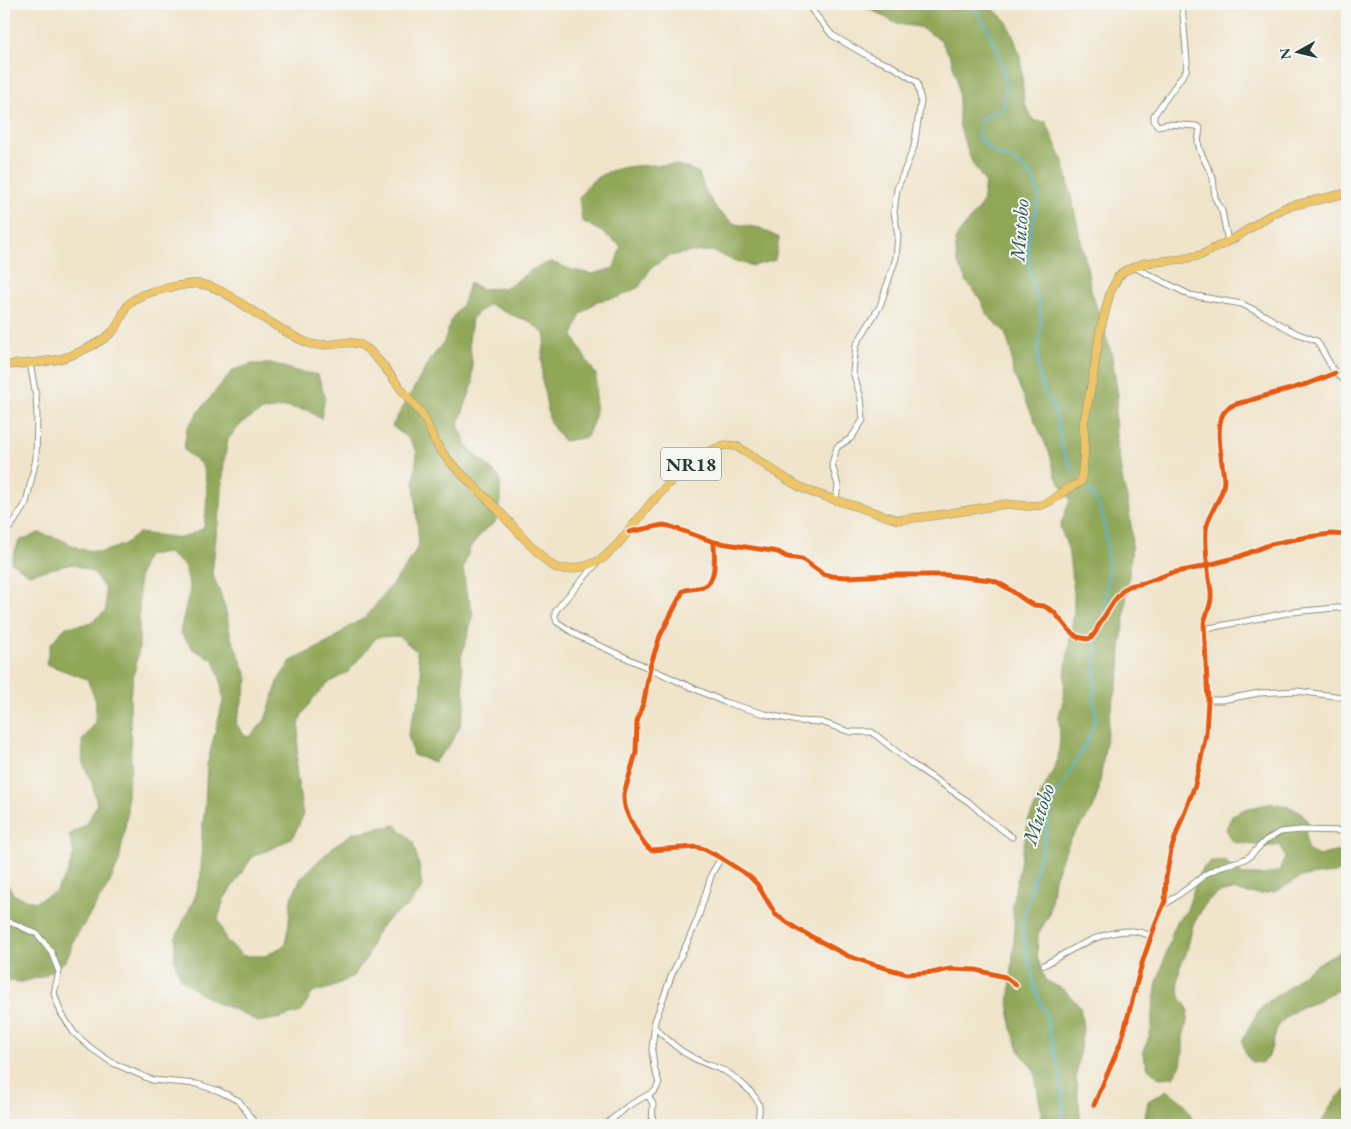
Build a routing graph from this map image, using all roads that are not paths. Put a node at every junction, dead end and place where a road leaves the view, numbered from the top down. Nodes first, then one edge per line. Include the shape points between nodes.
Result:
1 (807, 4) edge
2 (1182, 4) edge
3 (1347, 193) edge
4 (1228, 242) junction
5 (1134, 267) junction
6 (30, 363) junction
7 (4, 365) edge
8 (1335, 373) junction
9 (1347, 382) edge
10 (836, 499) junction
11 (629, 532) junction
12 (4, 534) edge
13 (1347, 534) edge
14 (714, 542) junction
15 (602, 559) junction
16 (1207, 565) junction
17 (1347, 607) edge
18 (1204, 629) junction
19 (650, 667) junction
20 (1342, 697) dead end
21 (1208, 700) junction
22 (1347, 831) edge
23 (1012, 837) dead end
24 (721, 858) junction
25 (1164, 905) junction
26 (4, 921) edge
27 (1152, 936) junction
28 (1044, 965) dead end
29 (1016, 985) dead end
30 (654, 1027) junction
31 (648, 1095) junction
32 (1094, 1105) dead end
33 (256, 1125) edge
34 (605, 1125) edge
35 (652, 1125) edge
36 (757, 1125) edge

1 - 10 street via 832,35 917,82 921,101 914,147 897,189 894,212 898,236 896,258 880,306 856,345 853,372 861,398 863,420 851,438 837,447 832,464 838,486
2 - 4 street via 1186,71 1154,115 1154,121 1158,126 1200,128 1200,151 1213,178 1215,198 1222,211
3 - 4 main road, NR18 via 1286,207
4 - 5 main road, NR18 via 1201,255
5 - 8 street via 1190,295 1242,304 1287,329 1317,341
5 - 10 main road, NR18 via 1124,271 1114,285 1100,331 1084,422 1081,482 1042,505 1006,504 904,520 892,519
6 - 7 main road, NR18
6 - 12 street via 36,396 36,459 26,503
6 - 15 main road, NR18 via 78,353 109,335 128,306 142,294 192,284 208,285 312,344 347,342 365,347 423,415 449,461 550,565 570,569
8 - 9 street
8 - 16 street via 1224,411 1220,426 1224,481 1206,530
10 - 11 main road, NR18 via 800,487 736,446 725,445 708,452 670,482
11 - 14 street via 663,525
11 - 15 main road, NR18
13 - 16 street via 1271,544
14 - 16 street via 778,552 802,559 823,574 832,576 946,575 991,580 1026,601 1054,612 1077,637 1087,639 1095,633 1124,589
14 - 19 street via 711,579 703,587 683,591 660,636
15 - 19 street via 555,612 557,622 583,638
16 - 18 street via 1211,598
17 - 18 street via 1292,612
18 - 21 street
19 - 23 street via 724,702 797,721 821,722 850,732 872,732
19 - 24 street via 638,722 636,753 624,794 628,814 651,850 696,847
20 - 21 street via 1297,691
21 - 25 street via 1201,759 1171,850
22 - 25 street via 1280,832 1250,856 1206,874
24 - 29 street via 757,884 776,915 848,956 907,974 950,969 976,970 1005,977
24 - 30 street via 712,873 690,939 665,991
25 - 27 street
26 - 33 street via 38,934 51,951 59,972 54,993 61,1013 74,1033 92,1048 111,1062 152,1080 197,1084 239,1101
27 - 28 street via 1133,931 1097,938
27 - 32 street via 1121,1042
30 - 31 street via 652,1050 659,1083
30 - 36 street via 689,1056 735,1078 754,1096 760,1107
31 - 34 street
31 - 35 street via 653,1104

